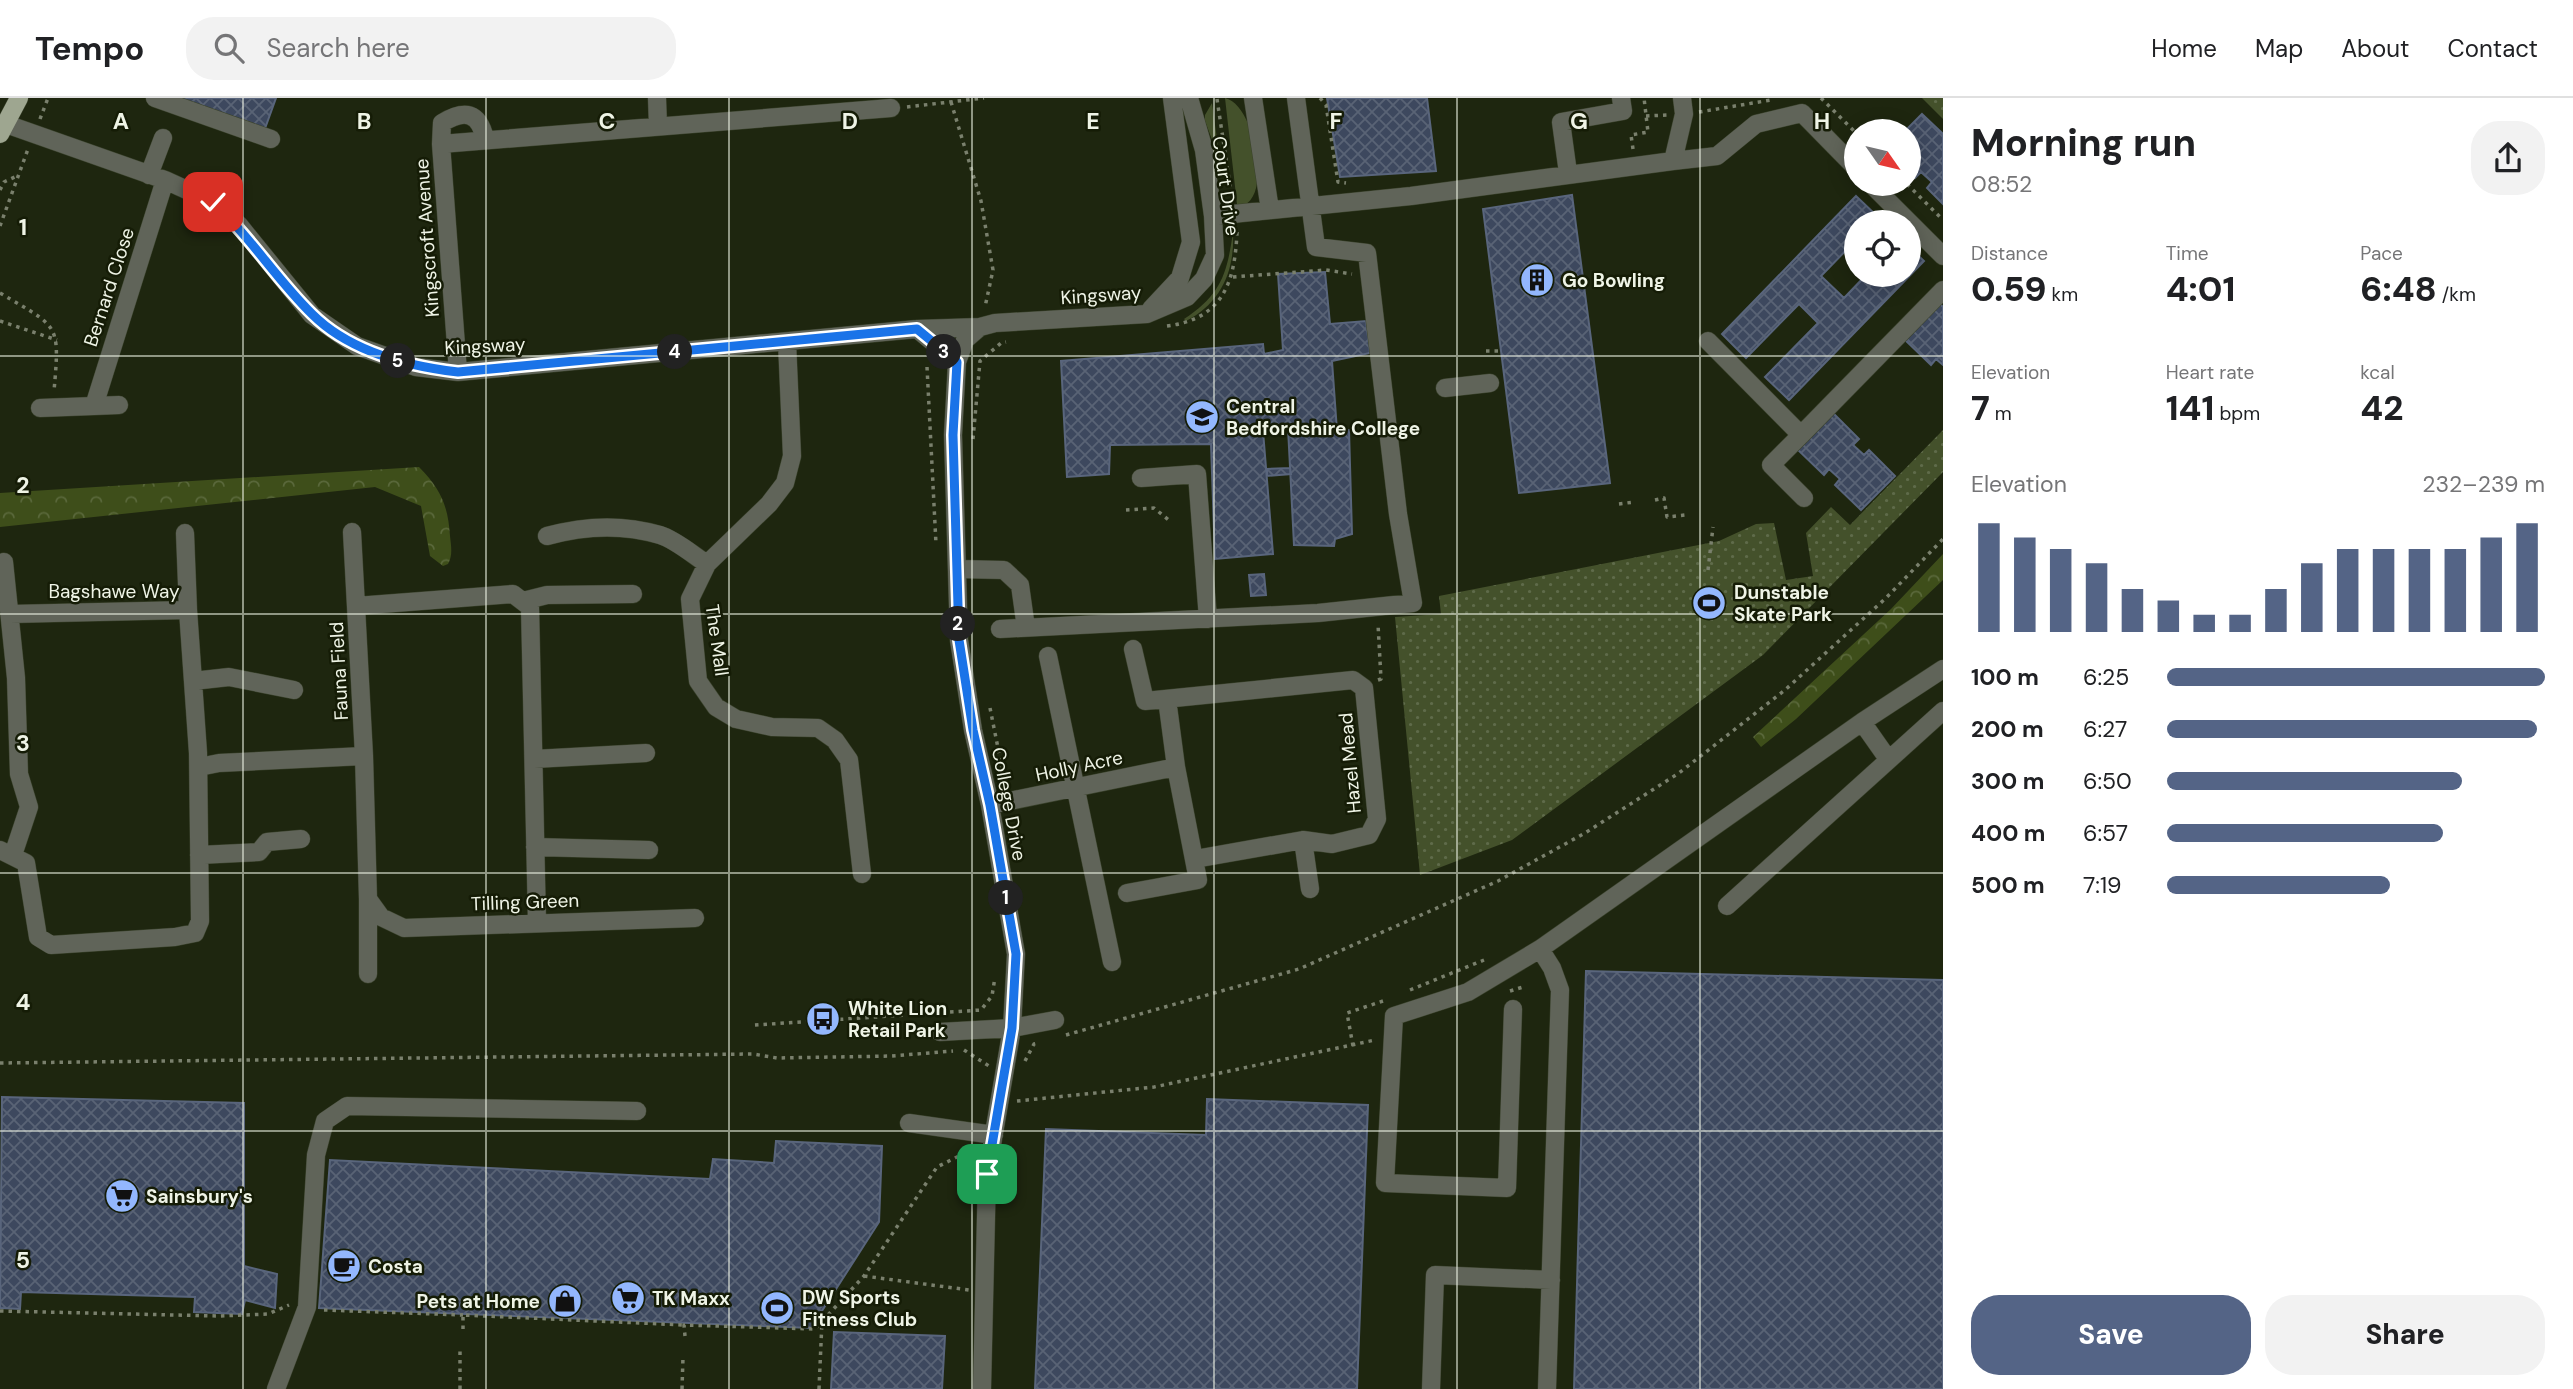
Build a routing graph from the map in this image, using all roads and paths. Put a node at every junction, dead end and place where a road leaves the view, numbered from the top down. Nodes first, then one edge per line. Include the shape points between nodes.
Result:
1 (19, 98) edge
2 (155, 98) edge
3 (657, 98) edge
4 (984, 98) edge
5 (1171, 98) edge
6 (1189, 98) edge
7 (1253, 98) edge
8 (1296, 98) edge
9 (1320, 98) edge
10 (1621, 98) edge
11 (1644, 98) edge
12 (1784, 98) edge
13 (1821, 98) edge
14 (1217, 99) edge
15 (951, 102) junction
16 (1683, 106) edge
17 (891, 108) joint
18 (1844, 121) edge
19 (658, 126) junction
20 (3, 129) edge
21 (34, 134) junction
22 (163, 138) dead end
23 (271, 139) dead end
24 (485, 139) junction
25 (441, 144) junction
26 (1844, 156) edge
27 (1633, 157) dead end
28 (1673, 161) junction
29 (1568, 173) junction
30 (19, 175) junction
31 (157, 178) junction
32 (1357, 184) dead end
33 (0, 190) edge
34 (1883, 196) edge
35 (1919, 196) edge
36 (1232, 201) dead end
37 (1311, 205) junction
38 (1270, 210) junction
39 (1213, 216) junction
40 (1943, 220) edge
41 (0, 226) edge
42 (1236, 232) dead end
43 (1943, 256) edge
44 (1233, 276) junction
45 (1370, 277) junction
46 (1204, 279) joint
47 (1943, 290) edge
48 (0, 293) edge
49 (995, 311) dead end
50 (1147, 314) junction
51 (0, 321) edge
52 (980, 327) junction
53 (1161, 327) dead end
54 (917, 329) junction
55 (57, 340) junction
56 (1016, 341) dead end
57 (1708, 341) dead end
58 (787, 342) junction
59 (1486, 351) dead end
60 (1501, 351) dead end
61 (957, 362) junction
62 (927, 367) dead end
63 (458, 372) junction
64 (1490, 383) dead end
65 (1445, 388) dead end
66 (119, 405) dead end
67 (93, 406) junction
68 (46, 408) joint
69 (1801, 435) junction
70 (972, 450) dead end
71 (1141, 478) dead end
72 (1804, 498) dead end
73 (1655, 500) dead end
74 (1633, 502) dead end
75 (935, 503) dead end
76 (1619, 504) dead end
77 (1126, 510) dead end
78 (1685, 516) dead end
79 (1170, 521) dead end
80 (1713, 527) dead end
81 (352, 532) dead end
82 (185, 533) dead end
83 (547, 536) dead end
84 (1943, 540) edge
85 (4, 562) dead end
86 (707, 564) junction
87 (957, 569) junction
88 (1708, 570) dead end
89 (633, 594) dead end
90 (523, 601) junction
91 (356, 606) junction
92 (1377, 608) junction
93 (188, 610) junction
94 (10, 614) junction
95 (1208, 619) junction
96 (1026, 628) junction
97 (1000, 629) dead end
98 (1133, 649) dead end
99 (1048, 656) dead end
100 (1943, 669) edge
101 (8, 678) edge
102 (193, 681) junction
103 (1363, 688) junction
104 (294, 690) dead end
105 (1167, 699) junction
106 (1943, 711) edge
107 (1862, 722) junction
108 (646, 752) dead end
109 (364, 756) junction
110 (534, 759) junction
111 (1888, 759) junction
112 (199, 767) junction
113 (1176, 767) junction
114 (1076, 789) junction
115 (990, 805) junction
116 (301, 839) dead end
117 (1303, 840) junction
118 (536, 847) junction
119 (649, 850) dead end
120 (7, 852) edge
121 (199, 855) junction
122 (1195, 859) junction
123 (862, 874) dead end
124 (1310, 889) dead end
125 (1127, 893) dead end
126 (368, 899) junction
127 (1727, 906) dead end
128 (695, 918) dead end
129 (537, 922) junction
130 (1540, 949) junction
131 (1112, 961) dead end
132 (368, 974) dead end
133 (1513, 1009) dead end
134 (969, 1010) dead end
135 (755, 1025) dead end
136 (1012, 1028) junction
137 (1058, 1028) joint
138 (940, 1032) dead end
139 (1047, 1040) dead end
140 (1357, 1045) dead end
141 (0, 1063) edge
142 (986, 1065) dead end
143 (1020, 1070) dead end
144 (1018, 1091) dead end
145 (637, 1111) dead end
146 (909, 1123) dead end
147 (994, 1135) junction
148 (965, 1153) dead end
149 (864, 1276) junction
150 (1550, 1280) junction
151 (969, 1290) dead end
152 (294, 1303) dead end
153 (318, 1310) dead end
154 (0, 1311) edge
155 (463, 1315) junction
156 (822, 1321) junction
157 (684, 1325) junction
158 (463, 1329) dead end
159 (685, 1336) dead end
160 (460, 1349) dead end
161 (683, 1357) dead end
162 (276, 1389) edge
163 (460, 1389) edge
164 (682, 1389) edge
165 (819, 1389) edge
166 (982, 1389) edge
167 (1431, 1389) edge
168 (1547, 1389) edge

1 - 20 main road
2 - 23 street
3 - 19 street
4 - 15 path
5 - 50 street via 1191,242 1180,278
6 - 39 street, Court Drive via 1204,150
7 - 38 street
8 - 37 street
9 - 32 path via 1326,105 1338,182
10 - 29 street via 1623,111 1561,122
11 - 27 path via 1648,132 1632,135
12 - 16 path
13 - 18 path
14 - 36 path
15 - 17 path
15 - 49 path via 981,201 993,270 983,312
16 - 28 street
17 - 19 street, Kingscroft Avenue
19 - 24 street, Kingscroft Avenue
20 - 21 street, Kingsway
21 - 30 path
21 - 31 street, Kingsway
22 - 31 street, Bernard Close
24 - 25 street, Kingscroft Avenue
24 - 25 street, Kingscroft Avenue via 482,122 454,116 442,123
25 - 63 street, Kingscroft Avenue
26 - 28 street via 1802,113 1756,124 1717,156
28 - 29 street
29 - 37 street
30 - 33 path via 4,182
30 - 41 path
31 - 63 street, Kingsway via 213,202 239,225 312,315 357,346 416,367
31 - 67 street, Bernard Close
34 - 43 street
35 - 40 path
37 - 38 street
37 - 45 street via 1316,247 1367,253
38 - 39 street
39 - 46 street, Court Drive via 1215,255
42 - 44 path
44 - 45 path via 1326,270
44 - 53 path via 1221,298 1202,316
45 - 92 street via 1413,603
46 - 50 street, Kingsway via 1188,297
47 - 69 street
48 - 55 path via 46,321
50 - 52 street, Kingsway
51 - 55 path
52 - 54 street, Kingsway
52 - 61 street, College Drive via 965,340
54 - 58 street, Kingsway
54 - 61 street
55 - 68 path
56 - 70 path via 1001,343 980,361
57 - 69 street
58 - 63 street, Kingsway
58 - 86 street, The Mall via 792,456 785,483
59 - 60 path
61 - 87 street, College Drive via 953,435
62 - 75 path
64 - 65 street
66 - 67 street
67 - 68 street
69 - 72 street via 1771,465
71 - 95 street via 1197,474
73 - 78 path via 1664,498 1667,517
74 - 76 path
77 - 79 path via 1154,508
80 - 88 path
81 - 91 street, Fauna Field
82 - 93 street
83 - 86 street via 575,529 631,530 663,536
84 - 137 path via 1785,690 1679,773 1498,881 1299,969
85 - 94 street
86 - 123 street, The Mall via 690,599 698,681 716,707 736,719 772,727 818,728 835,740 849,760
87 - 96 street via 1004,570 1020,585
87 - 115 street, College Drive via 959,640
89 - 90 street via 547,595
90 - 91 street via 513,594
90 - 110 street via 530,607
91 - 109 street, Fauna Field
92 - 95 street
92 - 103 path via 1381,679
93 - 94 street, Bagshawe Way
93 - 102 street, Bagshawe Way
94 - 101 street
95 - 96 street
96 - 97 street
98 - 105 street, Hazel Mead via 1145,701
99 - 114 street
100 - 107 street
101 - 120 street via 19,774 29,807 21,839
102 - 104 street via 229,677
102 - 112 street, Bagshawe Way
103 - 105 street, Hazel Mead via 1353,680
103 - 117 street, Hazel Mead via 1377,819 1369,835 1332,844
105 - 113 street
106 - 111 street
107 - 111 street
107 - 130 street
108 - 110 street
109 - 112 street
109 - 126 street
110 - 118 street
111 - 127 street
112 - 121 street, Bagshawe Way
113 - 114 street, Holly Acre
113 - 122 street
114 - 115 street, Holly Acre
114 - 131 street
115 - 136 street, College Drive via 1016,954
116 - 121 street via 267,842 259,852
117 - 122 street, Hazel Mead
117 - 124 street
118 - 119 street
118 - 129 street
120 - 121 street, Bagshawe Way via 26,863 38,937 51,945 195,933 200,921
122 - 125 street via 1198,880
126 - 129 street, Tilling Green via 382,917 404,928
126 - 132 street
128 - 129 street, Tilling Green
130 - 133 street via 1468,992 1394,1016 1385,1183 1507,1188
130 - 150 street via 1560,990
134 - 135 path
136 - 137 street
136 - 138 street
136 - 147 street, College Drive
139 - 143 path via 1034,1044
140 - 144 path via 1154,1087 1016,1101
141 - 142 path via 753,1054 776,1059 967,1050
145 - 162 street via 347,1106 325,1121 316,1155 307,1307
146 - 147 street
147 - 166 street, College Drive via 987,1174
148 - 149 path via 937,1167
149 - 151 path
149 - 156 path
150 - 167 street via 1435,1275
150 - 168 street
152 - 154 path via 268,1314 219,1316
153 - 155 path
155 - 157 path
155 - 158 path
156 - 157 path via 815,1329
156 - 165 path
157 - 159 path
160 - 163 path
161 - 164 path

